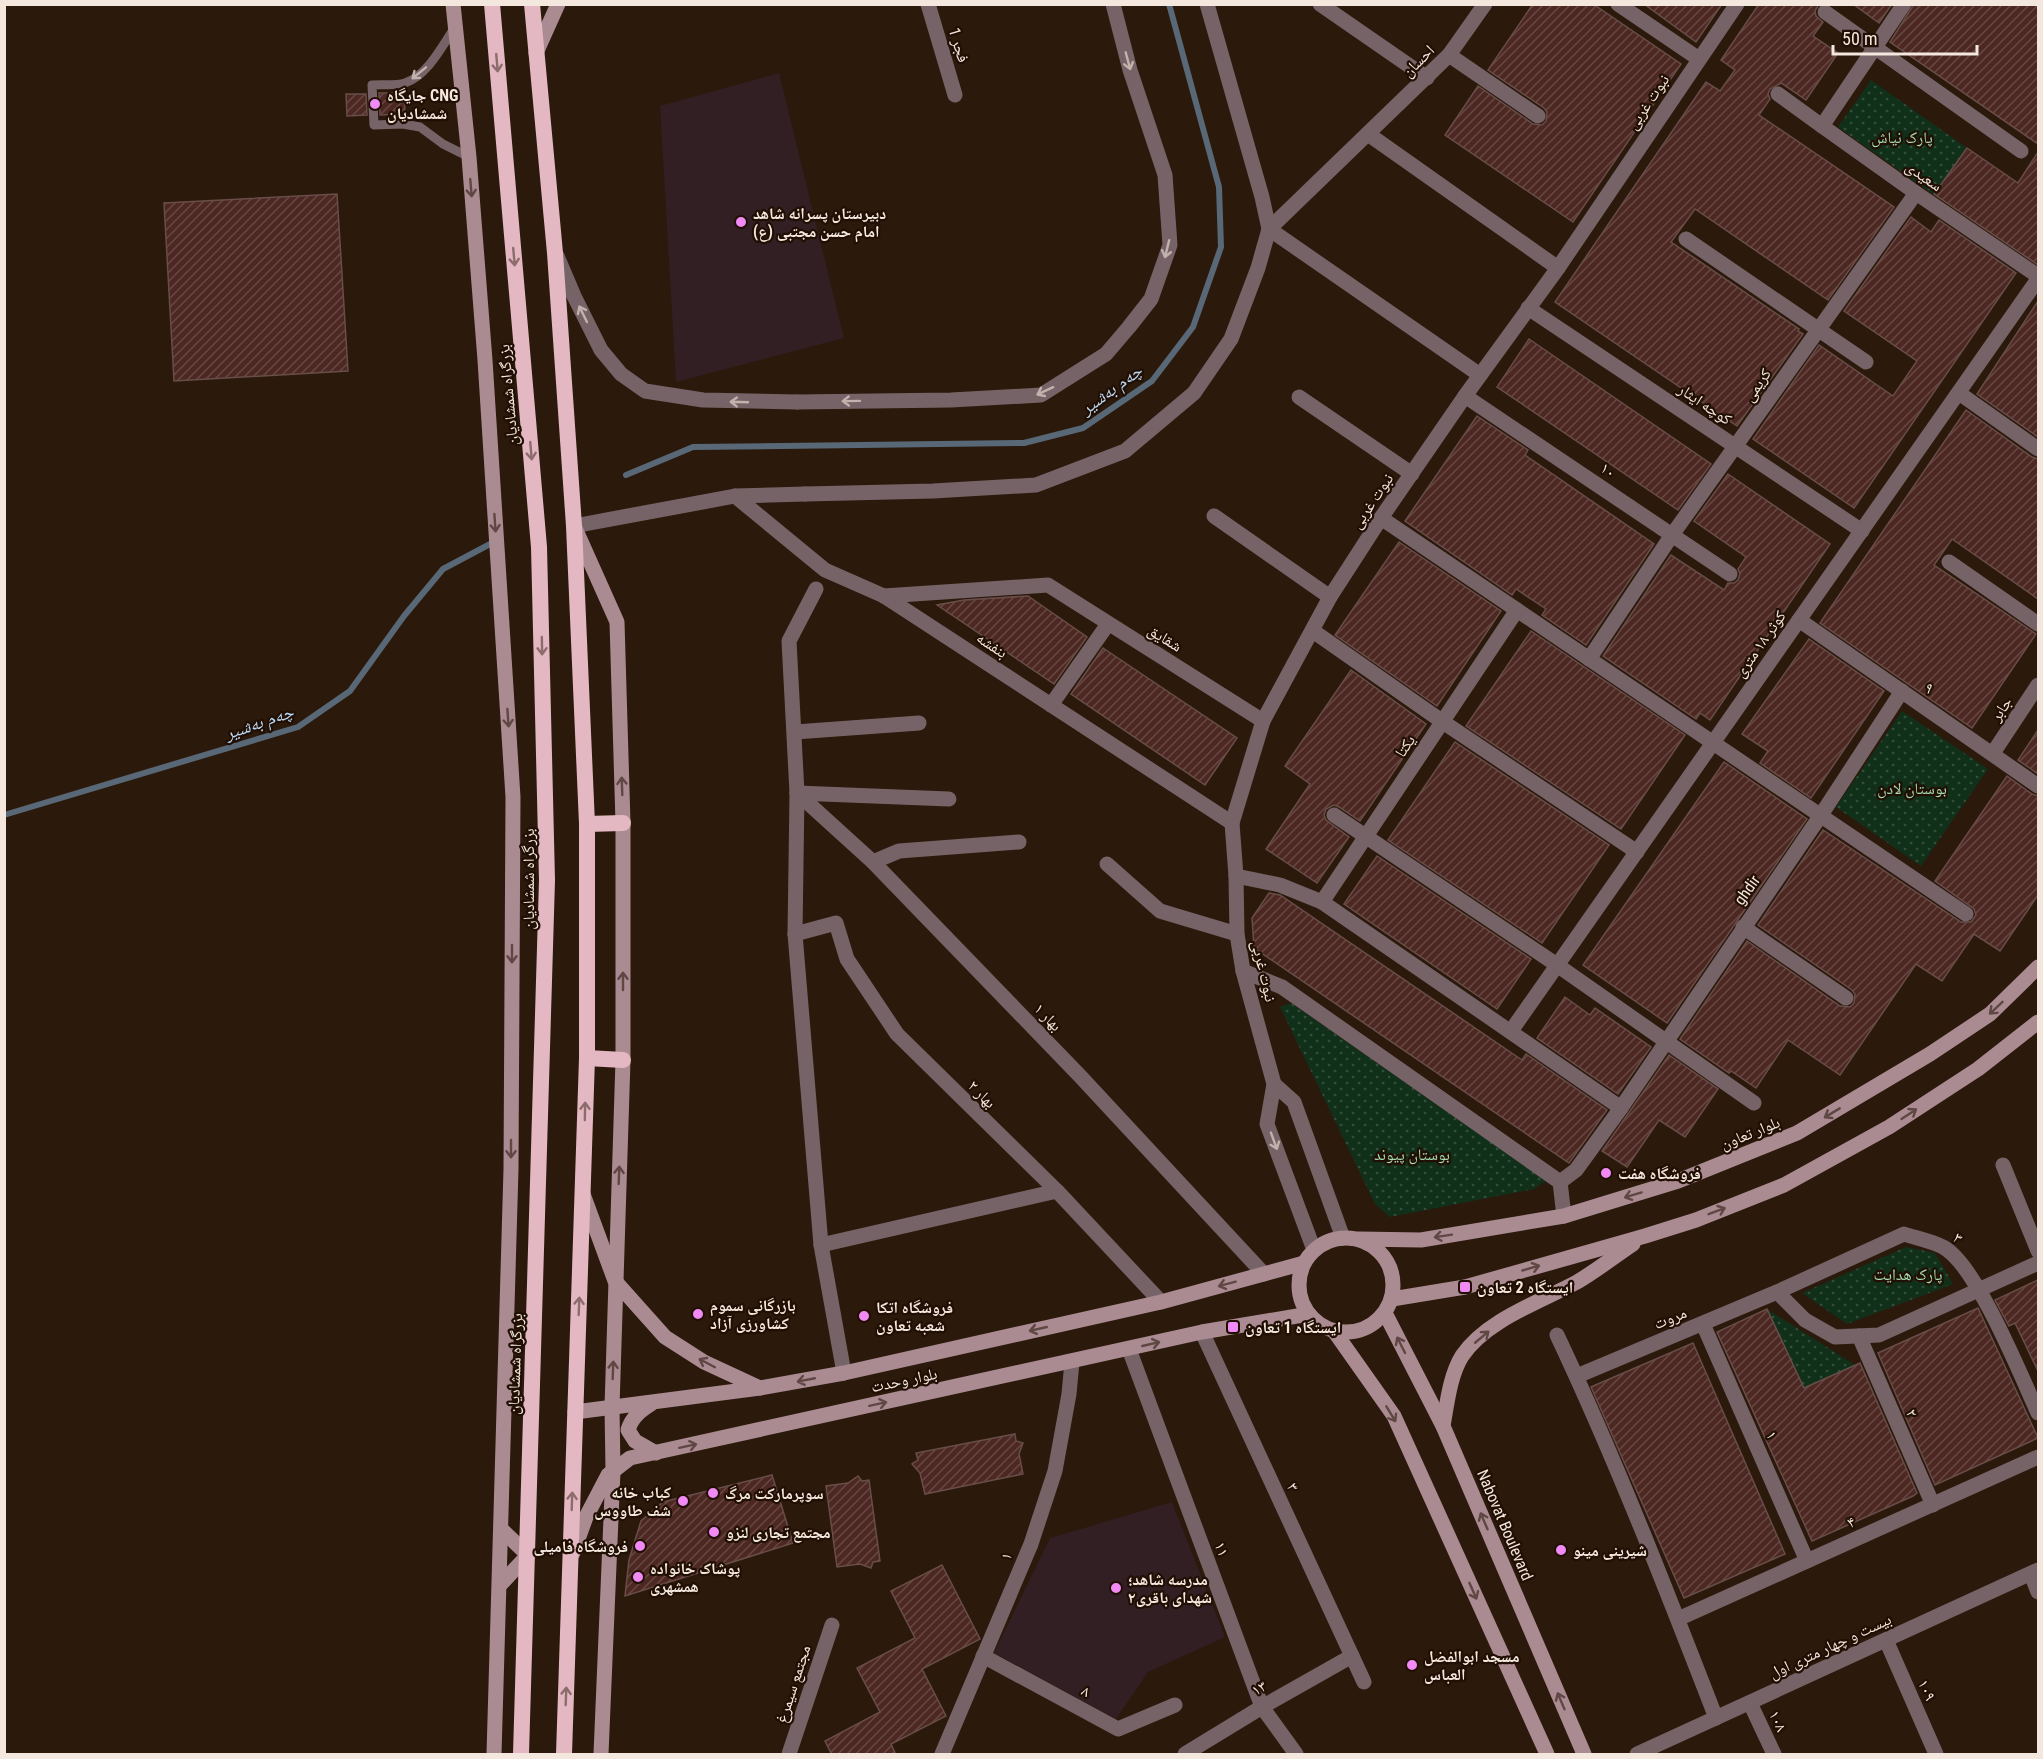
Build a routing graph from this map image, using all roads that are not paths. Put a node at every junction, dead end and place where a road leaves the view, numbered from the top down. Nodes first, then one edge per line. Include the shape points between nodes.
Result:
1 (453, 4) edge
2 (492, 4) edge
3 (532, 4) edge
4 (558, 4) edge
5 (928, 4) edge
6 (1113, 4) edge
7 (1207, 4) edge
8 (1320, 4) edge
9 (1485, 4) edge
10 (1618, 4) edge
11 (1737, 4) edge
12 (1904, 4) edge
13 (1825, 12) dead end
14 (455, 27) junction
15 (1874, 48) junction
16 (536, 53) junction
17 (1449, 55) junction
18 (1699, 59) junction
19 (1427, 78) junction
20 (1778, 94) dead end
21 (955, 95) dead end
22 (1538, 116) dead end
23 (1822, 126) junction
24 (1368, 134) junction
25 (2022, 151) dead end
26 (469, 157) junction
27 (1916, 193) junction
28 (1269, 229) junction
29 (1686, 239) dead end
30 (555, 253) junction
31 (1557, 268) junction
32 (2038, 277) edge
33 (1528, 308) junction
34 (1819, 329) junction
35 (1866, 362) dead end
36 (1480, 375) junction
37 (1959, 393) junction
38 (1465, 396) junction
39 (1299, 397) dead end
40 (1736, 447) junction
41 (2038, 449) edge
42 (1412, 474) junction
43 (735, 496) junction
44 (1214, 516) dead end
45 (1381, 518) junction
46 (574, 526) junction
47 (1862, 531) junction
48 (1672, 535) junction
49 (1949, 562) dead end
50 (1730, 574) dead end
51 (816, 589) dead end
52 (884, 596) junction
53 (1330, 597) junction
54 (1517, 610) junction
55 (1799, 620) junction
56 (1108, 624) junction
57 (2038, 624) edge
58 (1313, 631) junction
59 (1589, 658) junction
60 (2038, 685) edge
61 (1902, 692) junction
62 (1051, 705) junction
63 (1263, 721) junction
64 (1443, 722) junction
65 (919, 723) dead end
66 (795, 732) junction
67 (1713, 743) junction
68 (1993, 753) junction
69 (2038, 786) edge
70 (797, 793) junction
71 (949, 800) dead end
72 (1334, 815) dead end
73 (1821, 815) junction
74 (623, 823) junction
75 (1232, 823) junction
76 (587, 825) junction
77 (1366, 836) junction
78 (1019, 842) dead end
79 (1637, 852) junction
80 (873, 862) junction
81 (1107, 864) dead end
82 (1236, 876) junction
83 (1322, 902) junction
84 (1966, 914) dead end
85 (1743, 927) junction
86 (795, 934) junction
87 (1237, 934) junction
88 (1557, 965) junction
89 (2038, 967) edge
90 (1243, 971) junction
91 (1846, 998) dead end
92 (2038, 1022) edge
93 (1511, 1031) junction
94 (1666, 1041) junction
95 (587, 1058) junction
96 (624, 1060) junction
97 (1274, 1084) junction
98 (1754, 1104) dead end
99 (1621, 1108) junction
100 (2003, 1164) dead end
101 (1560, 1182) junction
102 (1057, 1191) junction
103 (583, 1193) junction
104 (1564, 1216) junction
105 (1645, 1236) junction
106 (1343, 1238) junction
107 (1359, 1239) junction
108 (821, 1245) junction
109 (1314, 1250) junction
110 (2038, 1251) edge
111 (1304, 1263) junction
112 (2038, 1263) edge
113 (1264, 1275) junction
114 (615, 1281) junction
115 (1980, 1290) junction
116 (1777, 1292) junction
117 (1392, 1299) junction
118 (1161, 1302) junction
119 (1385, 1313) junction
120 (1309, 1314) junction
121 (1703, 1324) junction
122 (1334, 1331) junction
123 (1202, 1332) junction
124 (1557, 1335) dead end
125 (1859, 1336) junction
126 (1129, 1349) junction
127 (1072, 1362) junction
128 (844, 1373) junction
129 (1576, 1376) junction
130 (760, 1388) junction
131 (653, 1402) junction
132 (612, 1407) junction
133 (575, 1412) junction
134 (2038, 1413) edge
135 (1443, 1426) junction
136 (656, 1453) junction
137 (2038, 1457) edge
138 (613, 1471) junction
139 (1933, 1505) junction
140 (502, 1530) junction
141 (528, 1556) junction
142 (1807, 1561) junction
143 (569, 1564) junction
144 (2035, 1572) edge
145 (500, 1585) junction
146 (2038, 1592) edge
147 (1678, 1619) junction
148 (832, 1625) dead end
149 (1886, 1640) junction
150 (983, 1656) junction
151 (1352, 1656) junction
152 (1364, 1682) dead end
153 (1750, 1703) junction
154 (1175, 1705) dead end
155 (1262, 1707) junction
156 (1716, 1718) junction
157 (494, 1755) edge
158 (521, 1755) edge
159 (564, 1755) edge
160 (601, 1755) edge
161 (789, 1755) edge
162 (942, 1755) edge
163 (1185, 1755) edge
164 (1296, 1755) edge
165 (1547, 1755) edge
166 (1584, 1755) edge
167 (1637, 1755) edge
168 (1774, 1755) edge
169 (1936, 1755) edge

1 - 14 main road
2 -> 141 highway, بزرگراه شمشادیان via 539,547 546,832
3 - 16 highway
4 - 16 main road
5 - 21 street, فجر 1
6 -> 30 street via 1165,175 1170,245 1151,299 1106,354 1041,395 797,402 703,400 645,391 621,374 601,350
7 - 28 street
8 - 19 street
9 - 17 street, احسان
10 - 18 street
11 - 18 street, نبوت غربی
12 - 15 street
13 - 15 street
14 - 26 main road
14 -> 26 lane via 416,77 403,84 372,85 374,125 420,127 442,144
15 - 23 street
15 - 25 street
16 - 30 highway
17 - 19 street, احسان
17 - 22 street
18 - 31 street, نبوت غربی
19 - 24 street, احسان
20 - 23 street, سعیدی
23 - 27 street, سعیدی
24 - 28 street, احسان
24 - 31 street
26 -> 140 main road via 513,797 511,1169
27 - 32 street, سعیدی
27 - 34 street, کریمی
28 - 36 street
28 - 43 street via 1231,339 1194,393 1125,451 1036,485
29 - 34 street
30 - 46 highway
31 - 33 street, نبوت غربی
32 - 37 street, کوثر ۱۸ متری
33 - 36 street, نبوت غربی
33 - 40 street, کوچه ایثار
34 - 35 street
34 - 40 street, کریمی
36 - 38 street, نبوت غربی
37 - 41 street
37 - 47 street, کوثر ۱۸ متری
38 - 42 street, نبوت غربی
38 - 48 street, ۱۰
39 - 42 street
40 - 47 street, کوچه ایثار
40 - 48 street, کریمی
42 - 45 street, نبوت غربی
43 - 46 street
43 - 52 street, بنفشه via 825,570
44 - 53 street
45 - 53 street, نبوت غربی
45 - 54 street
74 -> 46 main road via 617,622
46 - 76 highway
47 - 55 street, کوثر ۱۸ متری
48 - 50 street, ۱۰
48 - 59 street, کریمی
49 - 57 street
51 - 66 street via 789,641
52 - 56 street, شقایق via 1048,585
52 - 62 street, بنفشه
53 - 58 street, نبوت غربی
54 - 59 street
54 - 64 street, یکتا
55 - 61 street, ۹
55 - 67 street, کوثر ۱۸ متری
56 - 62 street
56 - 63 street, شقایق
58 - 63 street, نبوت غربی
58 - 64 street
59 - 67 street
60 - 68 street, جابر
61 - 68 street, ۹
61 - 73 street, ghdir
62 - 75 street, بنفشه
63 - 75 street, نبوت غربی
64 - 77 street, یکتا
64 - 79 street
65 - 66 street
66 - 70 street
67 - 73 street
67 - 79 street, کوثر ۱۸ متری
68 - 69 street, ۹
70 - 71 street
70 - 80 street, بهار ۱
70 - 86 street
72 - 77 street
73 - 84 street
73 - 85 street, ghdir
74 - 76 highway
96 -> 74 main road
75 - 82 street, نبوت غربی
76 - 95 highway
77 - 83 street, یکتا
77 - 88 street
78 - 80 street via 899,851
79 - 88 street, کوثر ۱۸ متری
80 - 113 street, بهار ۱ via 1080,1076
81 - 87 street via 1160,912
82 - 83 street via 1280,885
82 - 87 street, نبوت غربی
83 - 93 street
85 - 91 street
85 - 94 street, ghdir
86 - 102 street, بهار ۲ via 836,923 847,959 897,1034
86 - 108 street
87 - 90 street, نبوت غربی
88 - 93 street, کوثر ۱۸ متری
88 - 94 street
89 -> 104 main road, بلوار تعاون via 1990,1014 1797,1133 1678,1181
90 - 97 street, نبوت غربی
90 - 101 street via 1282,987
105 -> 92 main road via 1696,1220 1805,1174 1889,1128 1978,1069
93 - 99 street
94 - 98 street
94 - 99 street, ghdir
95 - 96 highway
103 -> 95 highway
114 -> 96 main road
97 - 106 street, نبوت غربی via 1294,1102
97 -> 109 street, نبوت غربی via 1267,1124
99 - 101 street, ghdir via 1576,1170
100 - 110 street
101 - 104 street
102 - 108 street
102 - 118 street, بهار ۲
103 - 114 main road
133 -> 103 highway
104 -> 107 main road, بلوار تعاون via 1421,1240
117 -> 105 main road via 1465,1287
135 -> 105 main road via 1462,1356 1479,1338 1508,1317 1578,1281
106 - 107 main road
106 - 109 main road via 1327,1241
107 - 117 main road via 1384,1256 1394,1284
108 - 128 street
109 - 111 main road
111 - 113 main road, بلوار وحدت
111 - 120 main road via 1299,1289
112 - 115 street
113 -> 118 main road, بلوار وحدت
130 -> 114 main road via 704,1362 665,1337
132 -> 114 main road
115 - 116 street, ۳ via 1944,1247 1904,1234
115 - 125 street via 1880,1335
115 - 134 street, ۳
116 - 121 street, مروت
116 - 125 street via 1805,1320 1835,1336
117 - 119 main road
118 -> 128 main road, بلوار وحدت
119 - 122 main road via 1357,1332
135 -> 119 main road, Nabovat Boulevard
120 - 122 main road
120 - 123 main road, بلوار وحدت
121 - 129 street, مروت
121 - 142 street, ۱
122 -> 165 main road via 1394,1416
126 -> 123 main road, بلوار وحدت
123 - 151 street, ۳
124 - 129 street
125 - 139 street, ۲
126 - 127 main road, بلوار وحدت
126 - 155 street, ۱۱
136 -> 127 main road, بلوار وحدت
127 - 150 street, ۱ via 1055,1471 1031,1544
128 -> 130 main road, بلوار وحدت
129 - 147 street
130 - 131 main road, بلوار وحدت
131 - 132 main road, بلوار وحدت
131 - 136 main road via 637,1413 628,1430 635,1442
132 - 133 main road, بلوار وحدت
132 - 138 main road
143 -> 133 highway
166 -> 135 main road, Nabovat Boulevard
136 - 138 main road, بلوار وحدت via 630,1458
137 - 139 street, ۴
138 - 143 main road, بلوار وحدت via 586,1517
138 - 160 main road
139 - 142 street, ۴
140 - 141 main road
140 - 145 main road
141 - 145 main road
141 - 158 highway, بزرگراه شمشادیان
142 - 147 street, ۴
159 -> 143 highway
144 - 146 street
144 - 149 street, بیست و چهار متری اول
145 - 157 main road
147 - 156 street
148 - 161 street, مجتمع سیمرغ
149 - 153 street, بیست و چهار متری اول
149 - 169 street, ۱۰۹
150 - 154 street, ۸ via 1118,1729
150 - 162 street, ۱
151 - 152 street, ۳
151 - 155 street, ۱۳
153 - 156 street, بیست و چهار متری اول
153 - 168 street, ۱۰۸
155 - 163 street, ۱۳
155 - 164 street, ۱۱
156 - 167 street, بیست و چهار متری اول

